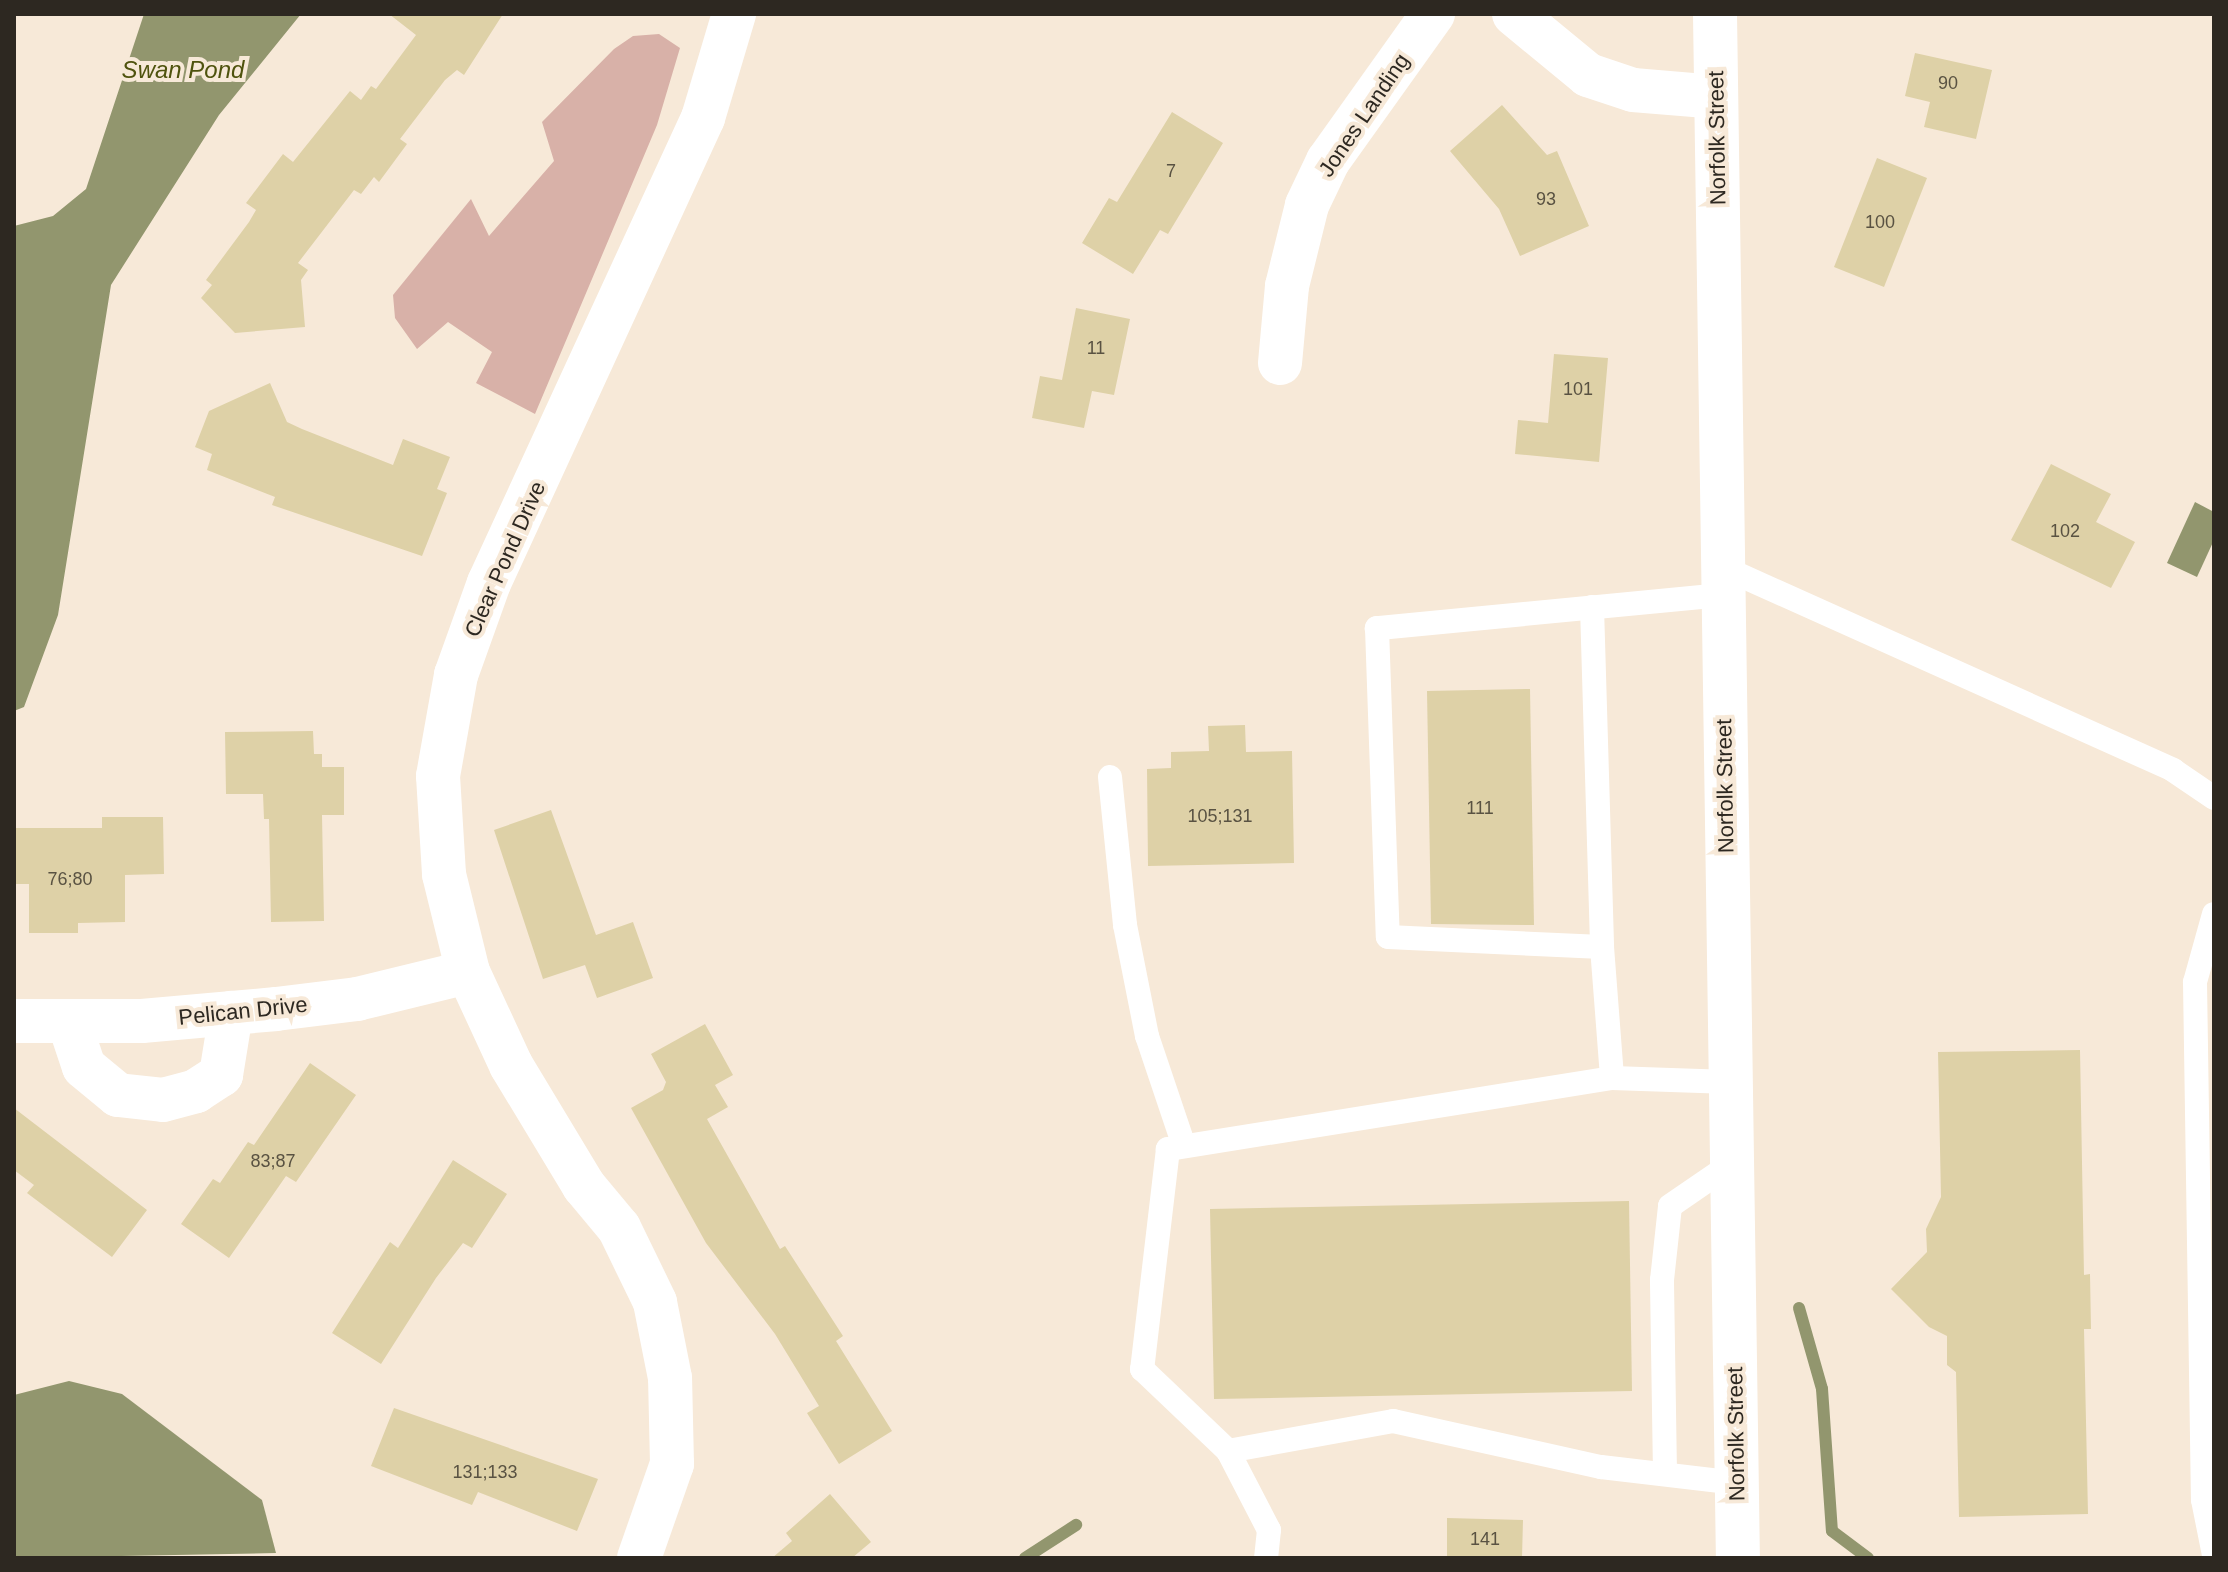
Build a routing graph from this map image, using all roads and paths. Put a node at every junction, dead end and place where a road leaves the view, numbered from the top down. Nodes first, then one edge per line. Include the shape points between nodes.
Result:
1 (734, 14) edge
2 (1433, 14) edge
3 (1514, 14) edge
4 (1715, 14) edge
5 (1716, 97) junction
6 (1280, 363) dead end
7 (1722, 581) junction
8 (1592, 607) junction
9 (1110, 777) dead end
10 (2214, 798) edge
11 (2214, 914) edge
12 (1602, 947) junction
13 (468, 972) junction
14 (231, 1013) junction
15 (14, 1021) edge
16 (69, 1022) junction
17 (1612, 1078) junction
18 (1730, 1082) junction
19 (1184, 1146) junction
20 (1731, 1164) junction
21 (1228, 1451) junction
22 (1665, 1474) junction
23 (1737, 1483) junction
24 (2214, 1555) edge
25 (639, 1558) edge
26 (1266, 1558) edge
27 (1738, 1558) edge

1 - 13 street, Clear Pond Drive via 703,118 489,583 456,675 438,776 444,874
2 - 6 street, Jones Landing via 1328,161 1307,205 1287,286
3 - 5 street via 1588,75 1633,90
4 - 5 street, Norfolk Street
5 - 7 street, Norfolk Street
7 - 8 lane
7 - 10 lane via 2173,770
7 - 18 street, Norfolk Street
8 - 12 lane
8 - 12 lane via 1377,628 1388,937
9 - 19 lane via 1125,925 1142,1008
11 - 24 lane via 2195,982 2203,1500
12 - 17 lane
13 - 14 street, Pelican Drive via 357,999
13 - 25 street, Clear Pond Drive via 511,1065 584,1186 619,1228 655,1302 670,1378 672,1464
14 - 16 street, Pelican Drive
14 - 16 street via 221,1075 196,1091 163,1100 118,1095 84,1067
15 - 16 street, Pelican Drive
17 - 18 lane
17 - 19 lane
18 - 20 street, Norfolk Street
19 - 21 lane via 1168,1149 1142,1369
20 - 22 lane via 1670,1206 1662,1280
20 - 23 street, Norfolk Street
21 - 22 lane via 1393,1421 1601,1467
21 - 26 lane via 1269,1530
22 - 23 lane
23 - 27 street, Norfolk Street

